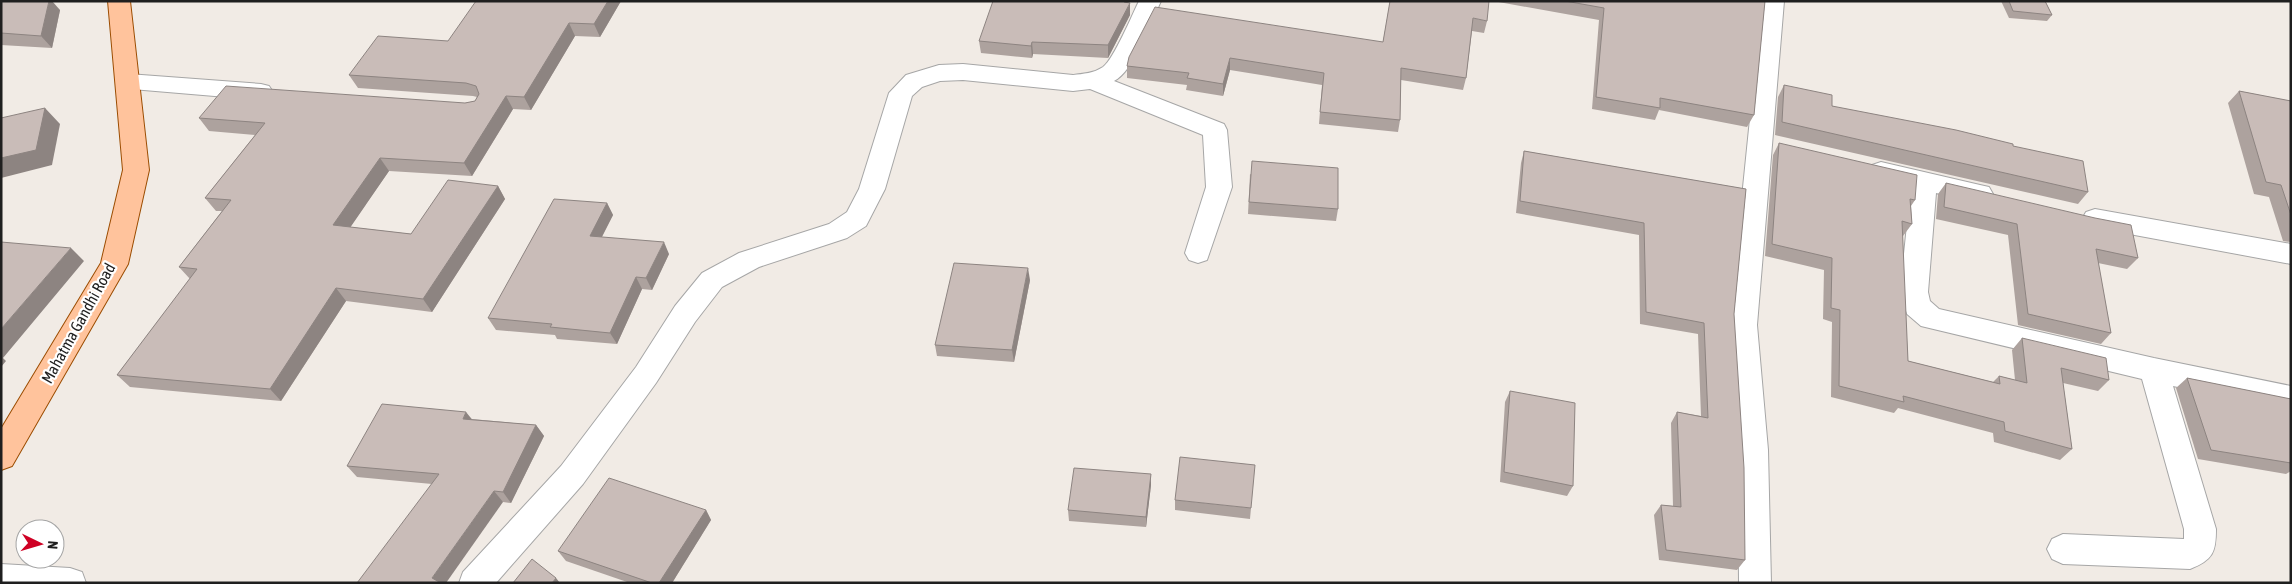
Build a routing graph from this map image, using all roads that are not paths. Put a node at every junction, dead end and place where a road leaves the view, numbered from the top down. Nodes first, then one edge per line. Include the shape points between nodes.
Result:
1 (119, 1) edge
2 (1150, 1) edge
3 (1773, 1) edge
4 (128, 82) junction
5 (1092, 82) junction
6 (286, 93) edge
7 (1856, 165) edge
8 (1924, 181) junction
9 (2000, 198) edge
10 (2076, 216) edge
11 (1198, 253) dead end
12 (2291, 254) edge
13 (2154, 370) junction
14 (2291, 398) edge
15 (1, 457) edge
16 (2063, 549) dead end
17 (1, 579) edge
18 (70, 583) edge
19 (476, 583) edge
20 (1756, 583) edge

1 - 4 main road, Mahatma Gandhi Road
2 - 5 street via 1121,60 1112,72
3 - 20 street via 1770,144 1743,325 1753,450
4 - 6 street
4 - 15 main road, Mahatma Gandhi Road via 136,170 114,264
5 - 11 street via 1215,130 1219,188
5 - 19 street via 964,72 939,73 914,81 901,93 872,189 857,219 838,231 748,260 712,280 572,475
7 - 8 street
8 - 9 street
8 - 13 street via 1914,292 1917,306 1931,318
10 - 12 street
13 - 14 street
13 - 16 street via 2200,529 2200,546 2190,554
17 - 18 street

